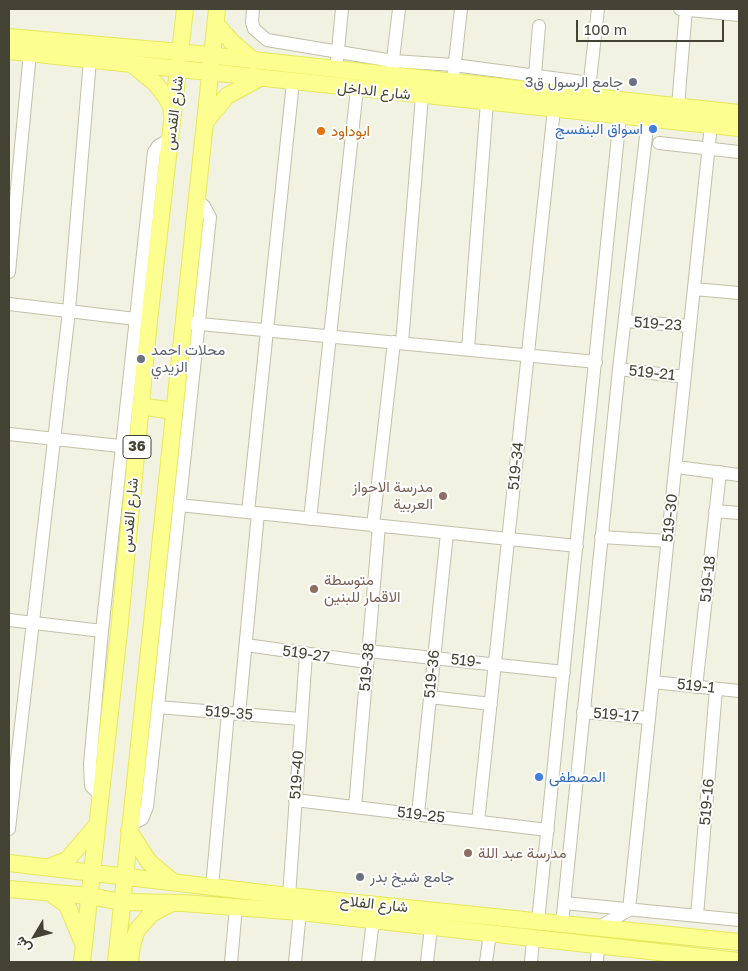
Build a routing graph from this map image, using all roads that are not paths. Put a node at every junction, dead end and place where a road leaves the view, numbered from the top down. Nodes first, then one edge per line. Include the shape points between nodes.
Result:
1 (185, 9) edge
2 (253, 9) edge
3 (342, 9) edge
4 (399, 9) edge
5 (461, 9) edge
6 (598, 9) edge
7 (680, 9) edge
8 (686, 9) edge
9 (703, 10) edge
10 (739, 15) edge
11 (216, 16) edge
12 (539, 26) dead end
13 (9, 37) edge
14 (9, 51) edge
15 (180, 52) junction
16 (30, 53) junction
17 (338, 53) junction
18 (212, 56) junction
19 (90, 60) junction
20 (254, 61) junction
21 (133, 65) junction
22 (454, 65) junction
23 (392, 68) junction
24 (179, 70) junction
25 (336, 70) junction
26 (211, 73) junction
27 (535, 75) junction
28 (259, 79) junction
29 (453, 81) junction
30 (293, 82) junction
31 (357, 89) junction
32 (589, 90) junction
33 (422, 96) junction
34 (487, 102) junction
35 (678, 106) junction
36 (554, 109) junction
37 (739, 113) edge
38 (620, 116) junction
39 (648, 119) junction
40 (205, 123) junction
41 (712, 125) junction
42 (739, 128) edge
43 (172, 130) junction
44 (659, 143) dead end
45 (709, 148) junction
46 (739, 152) edge
47 (9, 272) edge
48 (694, 289) junction
49 (739, 293) edge
50 (9, 304) edge
51 (69, 311) junction
52 (143, 320) junction
53 (625, 321) junction
54 (190, 323) junction
55 (690, 326) junction
56 (266, 330) junction
57 (332, 336) junction
58 (398, 343) junction
59 (468, 349) junction
60 (528, 355) junction
61 (596, 362) junction
62 (619, 369) junction
63 (685, 377) junction
64 (140, 406) junction
65 (173, 411) junction
66 (9, 434) edge
67 (53, 439) junction
68 (129, 447) junction
69 (676, 467) junction
70 (720, 472) junction
71 (739, 472) edge
72 (179, 505) junction
73 (581, 510) junction
74 (715, 511) junction
75 (253, 513) junction
76 (604, 513) junction
77 (739, 513) edge
78 (310, 519) junction
79 (376, 526) junction
80 (447, 534) junction
81 (601, 537) junction
82 (508, 540) junction
83 (668, 541) junction
84 (577, 546) junction
85 (9, 620) edge
86 (33, 623) junction
87 (102, 630) junction
88 (246, 645) junction
89 (306, 654) junction
90 (368, 656) junction
91 (434, 658) junction
92 (495, 664) junction
93 (564, 672) junction
94 (653, 682) junction
95 (696, 686) junction
96 (716, 689) junction
97 (739, 691) edge
98 (430, 697) junction
99 (491, 704) junction
100 (158, 707) junction
101 (583, 712) junction
102 (234, 713) junction
103 (649, 718) junction
104 (300, 719) junction
105 (101, 796) junction
106 (295, 800) junction
107 (355, 807) junction
108 (418, 814) junction
109 (478, 822) junction
110 (98, 824) junction
111 (130, 828) junction
112 (9, 829) edge
113 (548, 830) junction
114 (9, 863) edge
115 (49, 867) junction
116 (93, 872) junction
117 (124, 875) junction
118 (174, 882) junction
119 (212, 887) junction
120 (9, 889) edge
121 (50, 893) junction
122 (90, 896) junction
123 (289, 896) junction
124 (121, 902) junction
125 (174, 902) junction
126 (564, 903) junction
127 (236, 907) junction
128 (629, 910) junction
129 (300, 912) junction
130 (697, 916) junction
131 (372, 920) junction
132 (739, 920) edge
133 (538, 921) junction
134 (562, 924) junction
135 (431, 927) junction
136 (599, 928) junction
137 (490, 933) junction
138 (533, 938) junction
139 (739, 942) edge
140 (598, 945) junction
141 (83, 954) edge
142 (661, 957) edge
143 (732, 961) edge
144 (116, 962) edge
145 (130, 962) edge
146 (231, 962) edge
147 (295, 962) edge
148 (368, 962) edge
149 (427, 962) edge
150 (486, 962) edge
151 (531, 962) edge
152 (597, 962) edge

1 - 15 main road, شارع القدس / 36
2 - 17 street via 254,29 267,40
3 - 17 street
4 - 23 street
5 - 22 street
6 - 32 street
7 - 8 street
8 - 9 street
8 - 35 street
9 - 10 street
11 - 18 main road, شارع القدس / 36
11 - 20 main road via 232,42
12 - 27 street
13 - 15 main road, شارع الداخل
14 - 16 main road, شارع الداخل
15 - 18 main road, شارع الداخل
15 - 24 main road, شارع القدس / 36
16 - 19 main road, شارع الداخل
16 - 47 street
17 - 23 street
17 - 25 street
18 - 20 main road, شارع الداخل
18 - 26 main road, شارع القدس / 36
19 - 21 main road, شارع الداخل
19 - 51 street
20 - 25 main road, شارع الداخل
21 - 24 main road, شارع الداخل
21 - 43 main road via 166,97 171,106
22 - 23 street
22 - 27 street
22 - 29 street
23 - 25 main road, شارع الداخل
23 - 29 main road, شارع الداخل
24 - 26 main road, شارع الداخل
24 - 43 main road, شارع القدس / 36
26 - 28 main road, شارع الداخل
26 - 40 main road, شارع القدس / 36
27 - 32 street
28 - 30 main road, شارع الداخل
28 - 40 main road via 227,96
29 - 32 main road, شارع الداخل
30 - 31 main road, شارع الداخل
30 - 56 street
31 - 33 main road, شارع الداخل
31 - 57 street
32 - 35 main road, شارع الداخل
33 - 34 main road, شارع الداخل
33 - 58 street, 519-38
34 - 36 main road, شارع الداخل
34 - 59 street
35 - 37 main road, شارع الداخل
36 - 38 main road, شارع الداخل
36 - 60 street, 519-34
38 - 39 main road, شارع الداخل
38 - 61 street
39 - 41 main road, شارع الداخل
39 - 53 street
40 - 54 main road, شارع القدس / 36 via 196,202
41 - 42 main road, شارع الداخل
41 - 45 street, 519-30
43 - 52 main road, شارع القدس / 36
44 - 45 street
45 - 46 street
45 - 48 street, 519-30
48 - 49 street
48 - 55 street, 519-30
50 - 51 street
51 - 52 street
51 - 67 street
52 - 64 main road, شارع القدس / 36
52 - 68 street
53 - 55 street, 519-23
53 - 62 street
54 - 56 street
54 - 65 main road, شارع القدس / 36
54 - 72 street
55 - 63 street, 519-30
56 - 57 street
56 - 75 street
57 - 58 street
57 - 78 street
58 - 59 street
58 - 79 street, 519-38
59 - 60 street
60 - 61 street
60 - 82 street, 519-34
61 - 73 street
62 - 63 street, 519-21
62 - 76 street
63 - 69 street, 519-30
64 - 65 main road
64 - 68 main road, شارع القدس / 36
65 - 111 main road, شارع القدس / 36
66 - 67 street
67 - 68 street
67 - 86 street
68 - 87 street
68 - 105 main road, شارع القدس / 36
69 - 70 street
69 - 83 street, 519-30
70 - 71 street
70 - 74 street, 519-18
72 - 75 street
72 - 100 street
73 - 76 street
73 - 84 street
74 - 77 street
74 - 95 street, 519-18
75 - 78 street
75 - 88 street
76 - 81 street
78 - 79 street
79 - 80 street
79 - 90 street, 519-38
80 - 82 street
80 - 91 street, 519-36
81 - 83 street
81 - 101 street
82 - 84 street
82 - 92 street, 519-34
83 - 94 street, 519-30
84 - 93 street
85 - 86 street
86 - 87 street
86 - 112 street
87 - 105 street via 90,764 92,786
88 - 89 street, 519-27
88 - 102 street
89 - 90 street, 519-27
89 - 104 street, 519-40
90 - 91 street, 519-
90 - 107 street, 519-38
91 - 92 street, 519-
91 - 98 street, 519-36
92 - 93 street, 519-
92 - 99 street, 519-34
93 - 113 street
94 - 95 street, 519-1
94 - 103 street, 519-30
95 - 96 street, 519-1
96 - 97 street, 519-1
96 - 130 street, 519-16
98 - 99 street
98 - 108 street, 519-36
99 - 109 street, 519-34
100 - 102 street, 519-35
100 - 111 street via 147,807 142,819
101 - 103 street, 519-17
101 - 126 street
102 - 104 street, 519-35
102 - 119 street
103 - 128 street, 519-30
104 - 106 street, 519-40
105 - 110 main road, شارع القدس / 36
106 - 107 street, 519-25
106 - 123 street, 519-40
107 - 108 street, 519-25
108 - 109 street, 519-25
109 - 113 street, 519-25
110 - 115 main road via 67,860
110 - 116 main road, شارع القدس / 36
111 - 117 main road, شارع القدس / 36
111 - 118 main road via 149,862
113 - 133 street
114 - 115 main road, شارع الفلاح
115 - 116 main road, شارع الفلاح
116 - 117 main road, شارع الفلاح
116 - 122 main road, شارع القدس / 36
117 - 118 main road, شارع الفلاح
117 - 124 main road, شارع القدس / 36
118 - 119 main road, شارع الفلاح
119 - 123 main road, شارع الفلاح
120 - 121 main road, شارع الفلاح
121 - 122 main road, شارع الفلاح
121 - 141 main road via 68,905
122 - 124 main road, شارع الفلاح
122 - 141 main road, شارع القدس / 36
123 - 133 main road, شارع الفلاح
124 - 125 main road, شارع الفلاح
124 - 144 main road, شارع القدس / 36
125 - 127 main road, شارع الفلاح
125 - 145 main road via 151,914 137,930
126 - 128 street
126 - 134 street
127 - 129 main road, شارع الفلاح
127 - 146 street
128 - 130 street
128 - 136 street
129 - 131 main road, شارع الفلاح
129 - 147 street
130 - 132 street
131 - 135 main road, شارع الفلاح
131 - 148 street
133 - 134 main road, شارع الفلاح
134 - 136 main road, شارع الفلاح
135 - 137 main road, شارع الفلاح
135 - 149 street
136 - 139 main road, شارع الفلاح
137 - 138 main road, شارع الفلاح
137 - 150 street
138 - 140 main road, شارع الفلاح
138 - 151 street
140 - 142 main road, شارع الفلاح
140 - 152 street
142 - 143 main road, شارع الفلاح

